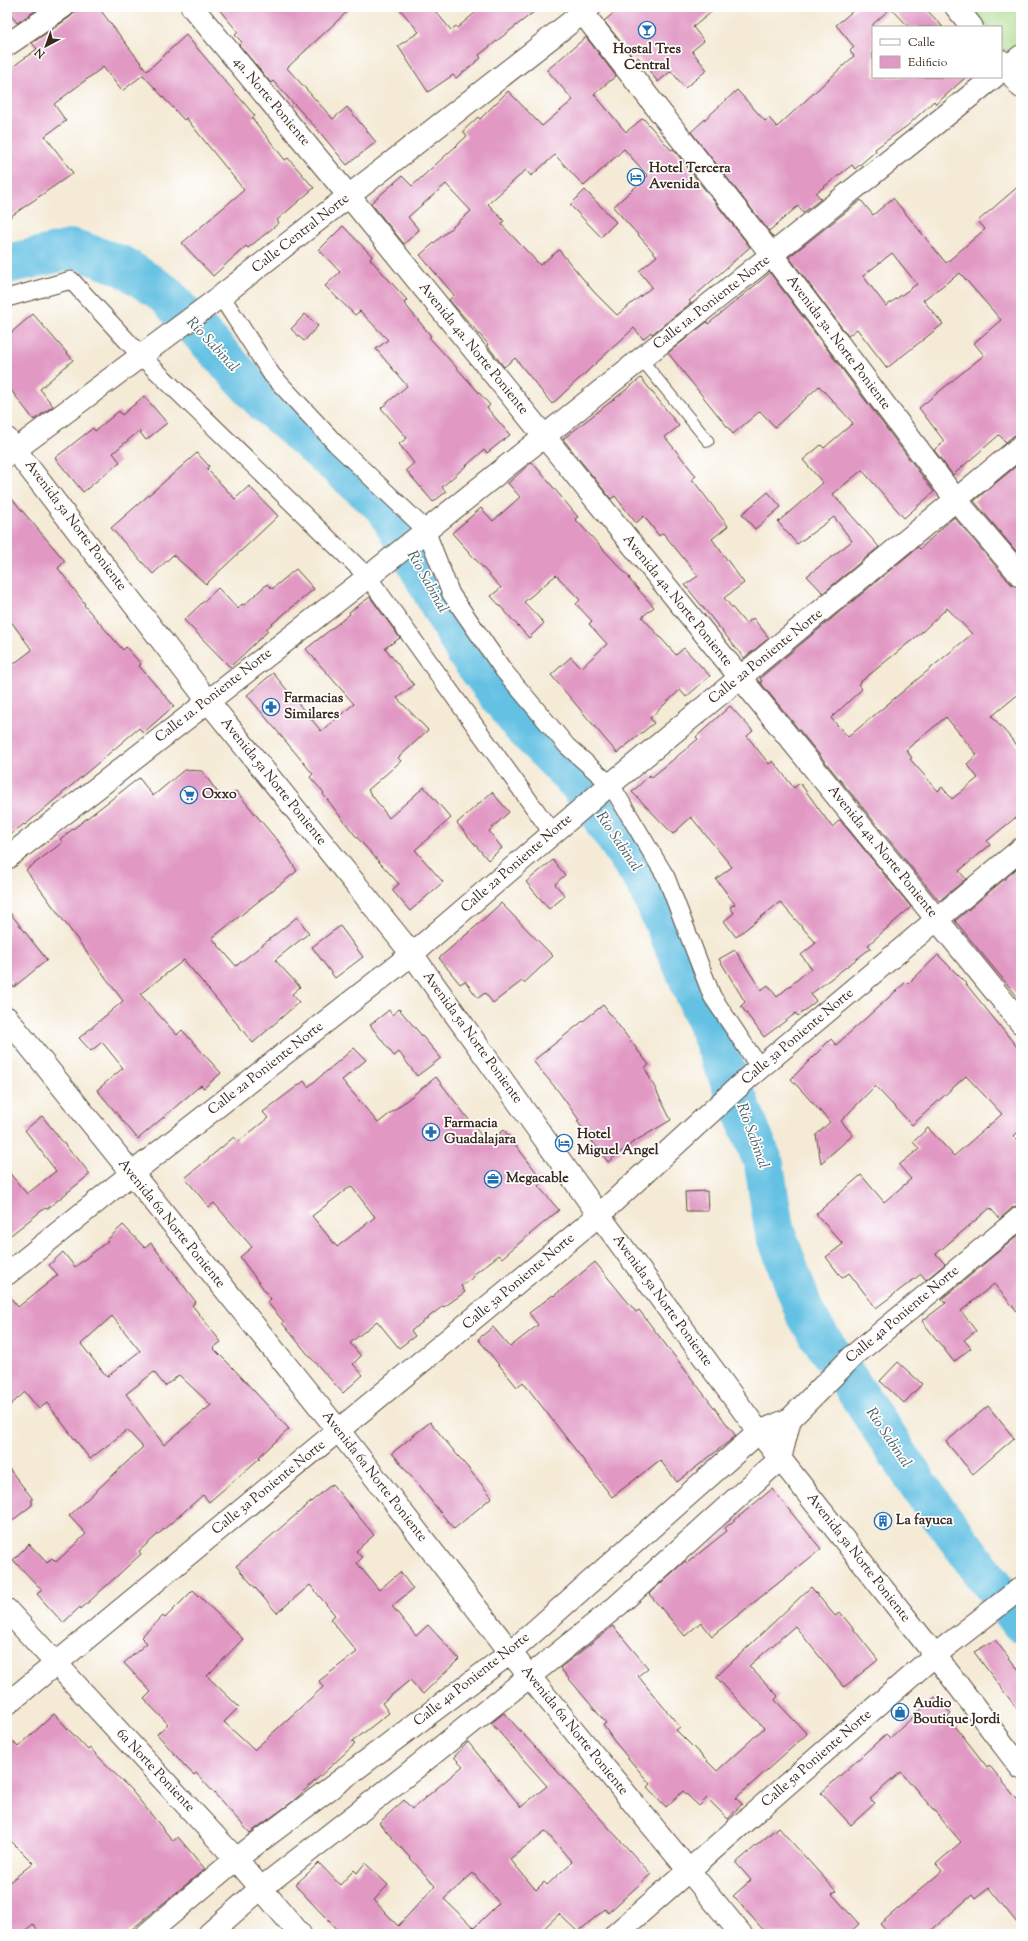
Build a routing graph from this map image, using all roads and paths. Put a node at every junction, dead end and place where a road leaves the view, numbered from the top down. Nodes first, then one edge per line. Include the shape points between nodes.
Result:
1 (63, 7) edge
2 (192, 7) edge
3 (956, 7) edge
4 (583, 9) edge
5 (971, 26) edge
6 (7, 45) edge
7 (1005, 67) edge
8 (991, 78) edge
9 (1021, 87) edge
10 (349, 196) junction
11 (772, 255) junction
12 (221, 296) junction
13 (7, 298) edge
14 (143, 355) junction
15 (641, 358) junction
16 (543, 436) junction
17 (708, 441) dead end
18 (1021, 446) edge
19 (10, 448) edge
20 (957, 501) junction
21 (425, 530) junction
22 (371, 575) junction
23 (1021, 576) edge
24 (740, 677) junction
25 (208, 701) junction
26 (606, 789) junction
27 (553, 833) junction
28 (1021, 848) edge
29 (7, 858) edge
30 (937, 920) junction
31 (412, 954) junction
32 (7, 1018) edge
33 (1021, 1023) edge
34 (755, 1072) junction
35 (131, 1174) junction
36 (599, 1215) junction
37 (1021, 1217) edge
38 (7, 1274) edge
39 (796, 1412) junction
40 (339, 1431) junction
41 (759, 1432) junction
42 (780, 1459) junction
43 (1021, 1588) edge
44 (7, 1610) edge
45 (510, 1653) junction
46 (935, 1656) junction
47 (55, 1663) junction
48 (529, 1676) junction
49 (7, 1704) edge
50 (1021, 1768) edge
51 (236, 1859) junction
52 (689, 1871) junction
53 (260, 1888) junction
54 (147, 1934) edge
55 (209, 1934) edge
56 (300, 1934) edge
57 (616, 1934) edge
58 (741, 1934) edge

1 - 6 street
2 - 10 street, 4a. Norte Poniente
3 - 5 street
4 - 10 street, Calle Central Norte
4 - 11 street, Avenida 3a. Norte Poniente
7 - 9 street
8 - 11 street, Calle 1a. Poniente Norte
10 - 12 street, Calle Central Norte
10 - 16 street, Avenida 4a. Norte Poniente
11 - 15 street, Calle 1a. Poniente Norte
11 - 20 street, Avenida 3a. Norte Poniente
12 - 14 street, Calle Central Norte
12 - 21 street via 272,376 336,444
13 - 14 street via 71,280
14 - 19 street, Calle Central Norte
14 - 22 street
15 - 16 street, Calle 1a. Poniente Norte
15 - 17 lane
16 - 21 street, Calle 1a. Poniente Norte
16 - 24 street, Avenida 4a. Norte Poniente
18 - 20 street, Calle 2a Poniente Norte
19 - 25 street, Avenida 5a Norte Poniente
20 - 23 street, Avenida 3a. Norte Poniente
20 - 24 street, Calle 2a Poniente Norte
21 - 22 street, Calle 1a. Poniente Norte
21 - 26 street via 451,594 504,671
22 - 25 street, Calle 1a. Poniente Norte
22 - 27 street
24 - 26 street, Calle 2a Poniente Norte
24 - 30 street, Avenida 4a. Norte Poniente
25 - 29 street, Calle 1a. Poniente Norte
25 - 31 street, Avenida 5a Norte Poniente
26 - 27 street, Calle 2a Poniente Norte
26 - 34 street via 666,876 712,996
27 - 31 street, Calle 2a Poniente Norte
28 - 30 street, Calle 3a Poniente Norte
30 - 33 street, Avenida 4a. Norte Poniente
30 - 34 street, Calle 3a Poniente Norte
31 - 35 street, Calle 2a Poniente Norte
31 - 36 street, Avenida 5a Norte Poniente
32 - 35 street, Avenida 6a Norte Poniente
34 - 36 street, Calle 3a Poniente Norte
35 - 38 street, Calle 2a Poniente Norte
35 - 40 street, Avenida 6a Norte Poniente
36 - 40 street, Calle 3a Poniente Norte
36 - 41 street, Avenida 5a Norte Poniente
37 - 39 street, Calle 4a Poniente Norte via 848,1360
39 - 41 street, Calle 4a Poniente Norte
39 - 42 street
40 - 45 street, Avenida 6a Norte Poniente
40 - 47 street, Calle 3a Poniente Norte
41 - 42 street, Avenida 5a Norte Poniente
41 - 45 street, Calle 4a Poniente Norte
42 - 46 street, Avenida 5a Norte Poniente
42 - 48 street via 617,1606
43 - 46 street, Calle 5a Poniente Norte
44 - 47 street, 6a Norte Poniente
45 - 48 street, Avenida 6a Norte Poniente
45 - 51 street, Calle 4a Poniente Norte
46 - 50 street, Avenida 5a Norte Poniente
46 - 52 street, Calle 5a Poniente Norte
47 - 49 street, Calle 3a Poniente Norte
47 - 51 street, 6a Norte Poniente
48 - 52 street, Avenida 6a Norte Poniente
48 - 53 street
51 - 53 street, 6a Norte Poniente
51 - 54 street, Calle 4a Poniente Norte
52 - 57 street, Calle 5a Poniente Norte
52 - 58 street, Avenida 6a Norte Poniente
53 - 55 street
53 - 56 street, 6a Norte Poniente

